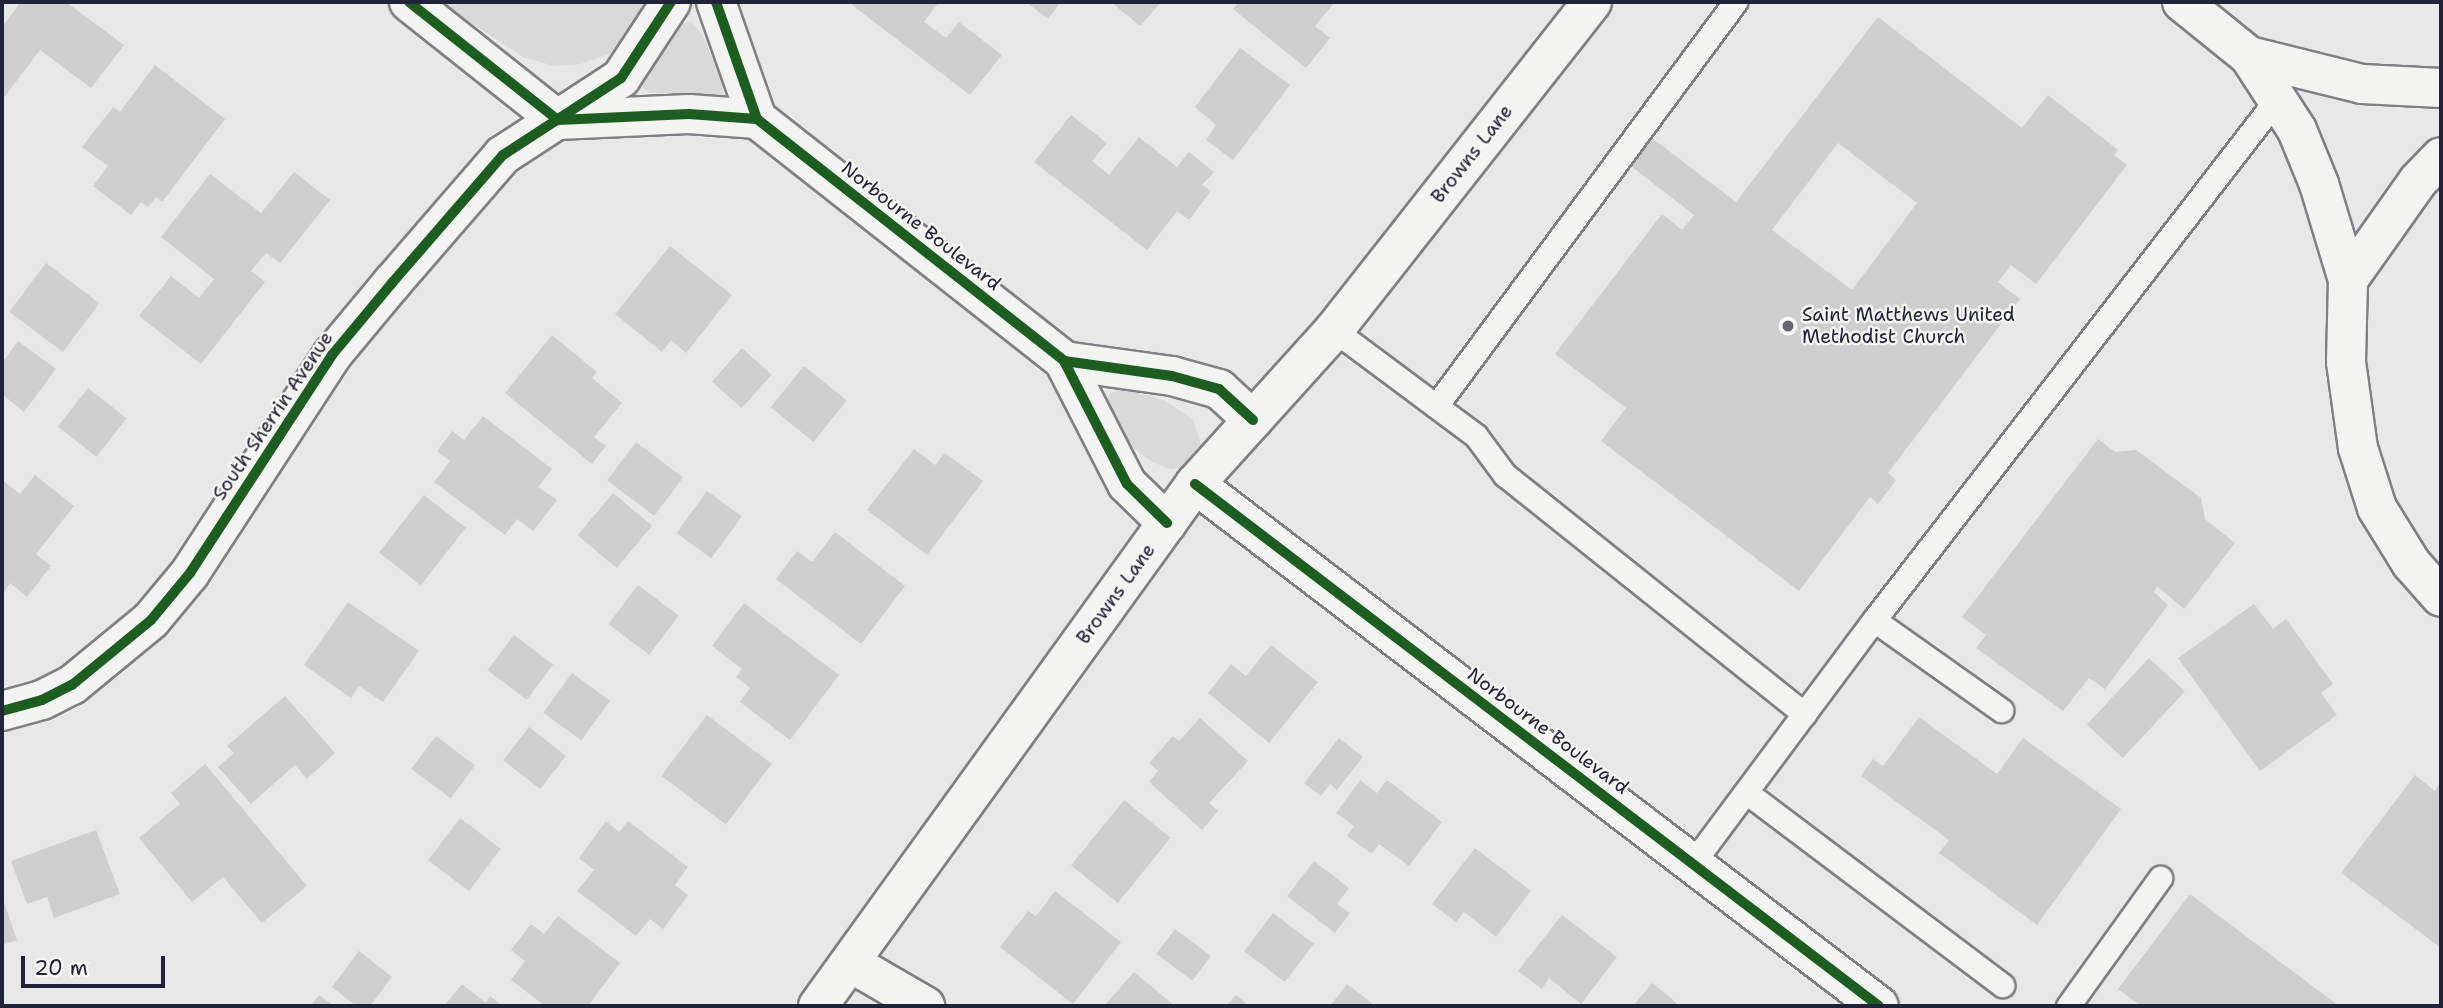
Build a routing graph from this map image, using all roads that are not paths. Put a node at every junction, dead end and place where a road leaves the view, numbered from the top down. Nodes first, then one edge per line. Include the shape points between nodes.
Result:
1 (409, 2) edge
2 (671, 2) edge
3 (716, 2) edge
4 (1592, 2) edge
5 (1735, 2) edge
6 (2182, 2) edge
7 (2249, 56) junction
8 (2441, 88) edge
9 (2277, 99) junction
10 (558, 120) junction
11 (757, 120) junction
12 (2441, 156) edge
13 (2348, 280) junction
14 (1334, 330) junction
15 (1063, 361) junction
16 (1436, 406) junction
17 (1253, 420) junction
18 (1195, 484) junction
19 (1167, 523) junction
20 (2441, 597) edge
21 (1874, 620) junction
22 (2001, 710) dead end
23 (4, 711) edge
24 (1804, 714) junction
25 (1746, 792) junction
26 (1692, 864) junction
27 (2160, 878) dead end
28 (851, 963) junction
29 (2003, 985) dead end
30 (818, 1006) edge
31 (925, 1006) edge
32 (1879, 1006) edge
33 (2068, 1006) edge

1 - 10 street
2 - 10 street, South Sherrin Avenue via 621,78
3 - 11 street
4 - 14 street, Browns Lane
5 - 16 lane
6 - 7 street
7 - 8 street via 2362,84
7 - 9 street
9 - 13 street via 2297,130 2319,184
9 - 21 lane
10 - 11 street via 689,114
10 - 23 street, South Sherrin Avenue via 503,155 349,334 190,573 151,620 72,685
11 - 15 street, Norbourne Boulevard
12 - 13 street
13 - 20 street via 2346,362 2358,448 2377,508 2411,563
14 - 16 lane
14 - 17 street, Browns Lane
15 - 17 street via 1172,376 1219,389
15 - 19 street, Norbourne Boulevard via 1127,484
16 - 24 lane via 1476,436 1505,475
17 - 18 street, Browns Lane
18 - 19 street, Browns Lane
18 - 26 street, Norbourne Boulevard
19 - 28 street, Browns Lane
21 - 22 lane
21 - 24 lane
24 - 25 lane
25 - 26 lane
25 - 29 lane
26 - 32 street, Norbourne Boulevard
27 - 33 lane
28 - 30 street, Browns Lane
28 - 31 street

